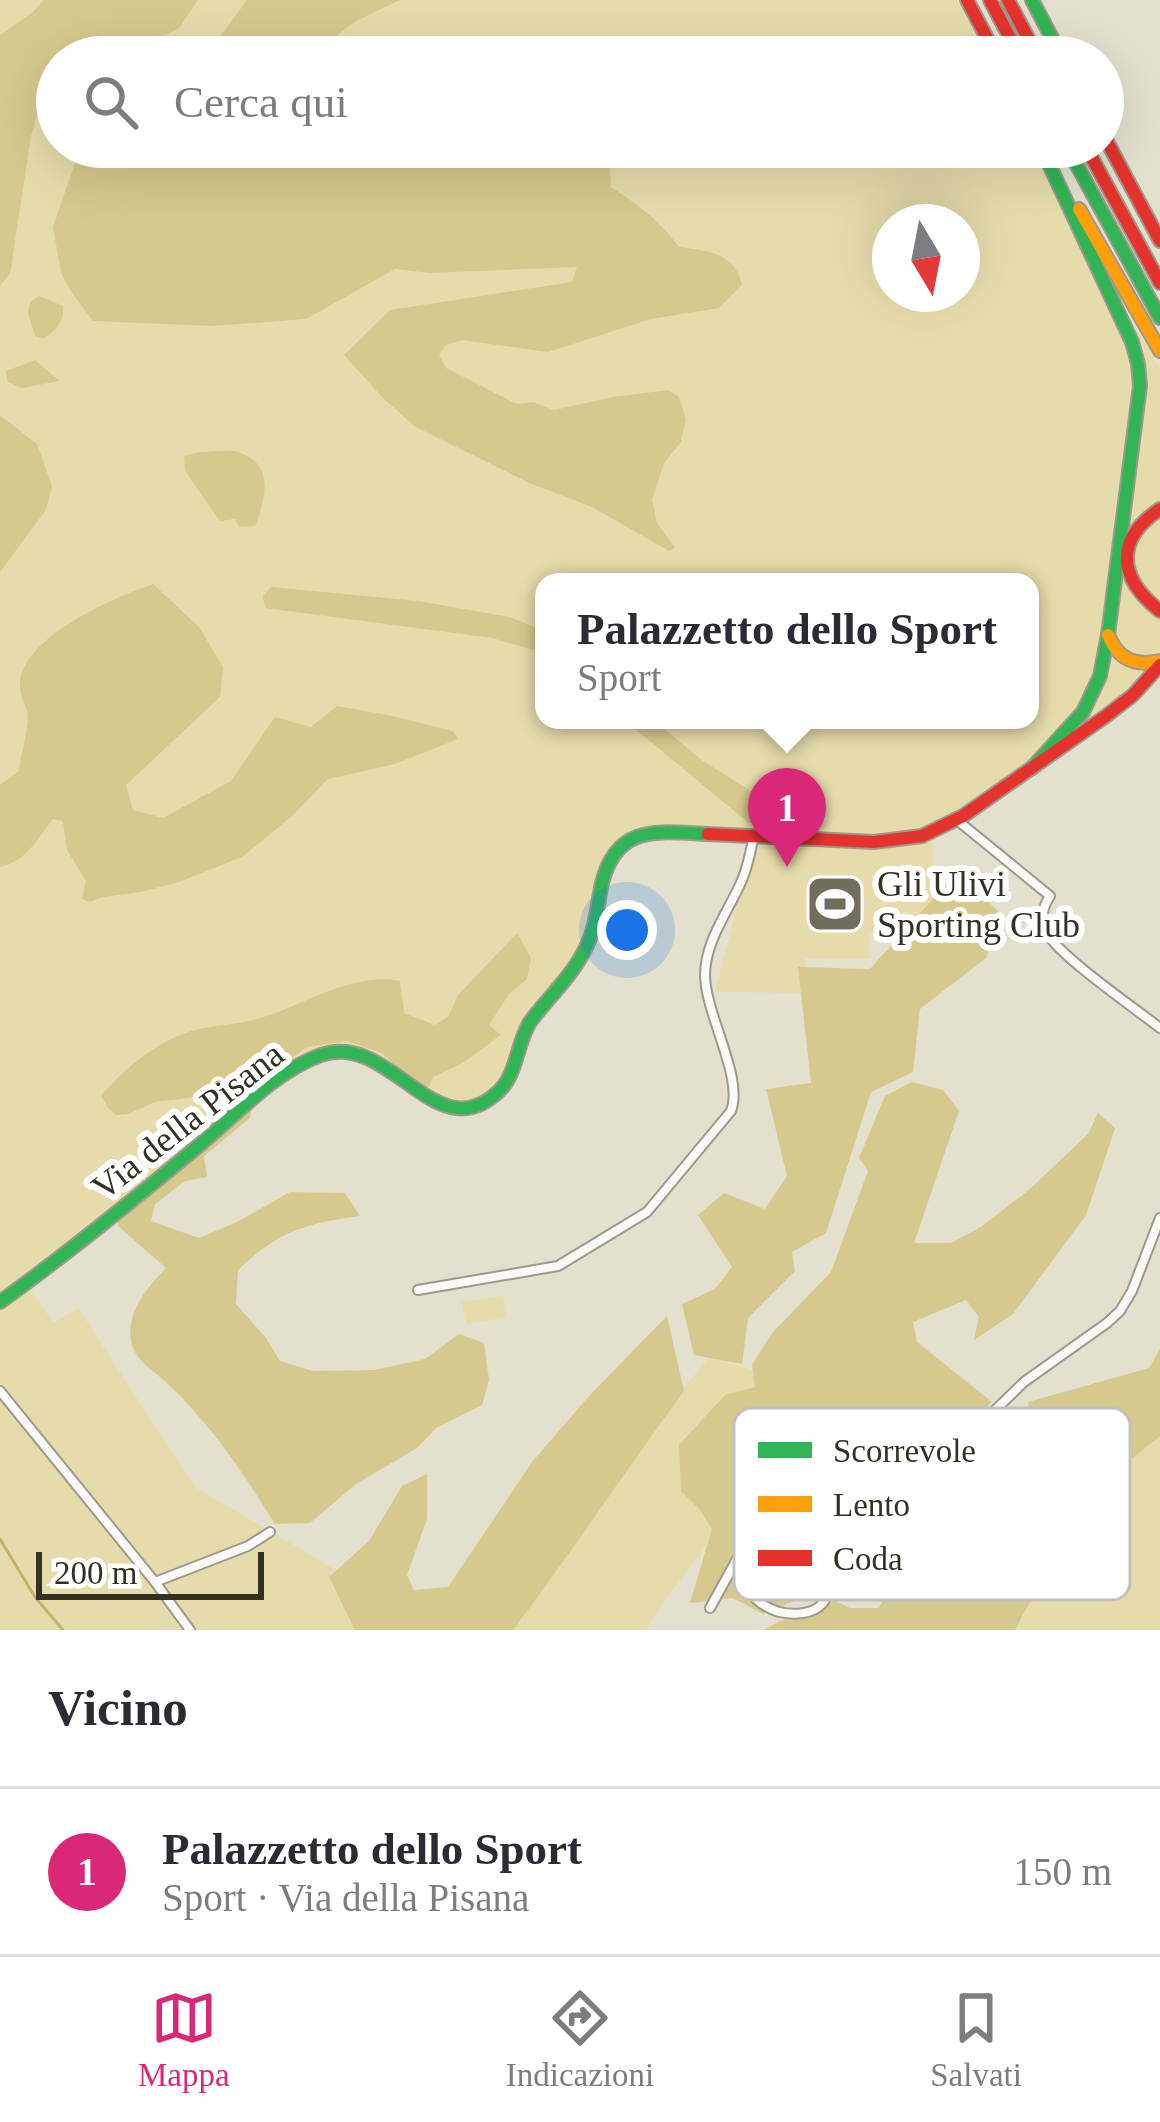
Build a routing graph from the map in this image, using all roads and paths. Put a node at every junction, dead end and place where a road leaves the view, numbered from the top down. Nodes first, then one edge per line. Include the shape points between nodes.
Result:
1 (967, 0) edge
2 (990, 0) edge
3 (1008, 0) edge
4 (1032, 0) edge
5 (986, 36) edge
6 (1009, 36) edge
7 (1027, 36) edge
8 (1051, 36) edge
9 (1053, 168) edge
10 (1055, 168) edge
11 (1078, 168) edge
12 (1097, 168) edge
13 (1121, 168) edge
14 (1160, 241) edge
15 (1160, 283) edge
16 (1160, 318) edge
17 (1160, 351) edge
18 (1160, 509) edge
19 (1160, 611) edge
20 (1108, 635) junction
21 (1158, 670) edge
22 (1032, 769) junction
23 (957, 820) junction
24 (754, 835) junction
25 (1160, 1028) edge
26 (1160, 1217) edge
27 (418, 1290) dead end
28 (0, 1302) edge
29 (0, 1391) edge
30 (997, 1408) edge
31 (270, 1532) dead end
32 (734, 1564) edge
33 (155, 1582) junction
34 (759, 1600) edge
35 (825, 1600) edge
36 (710, 1608) dead end
37 (190, 1630) edge

1 - 5 main road
2 - 6 main road
3 - 7 main road
4 - 8 main road
9 - 20 main road via 1138,364
10 - 17 main road
11 - 16 main road
12 - 15 main road
13 - 14 main road
18 - 19 main road via 1135,530 1126,564 1138,593
20 - 21 main road via 1126,661
20 - 22 main road via 1094,695
21 - 22 main road, Via della Pisana
22 - 23 main road, Via della Pisana
23 - 24 main road, Via della Pisana via 891,842
23 - 25 street via 1050,896 1043,919 1060,949
24 - 27 street via 706,966 735,1094 731,1112 650,1210 558,1266
24 - 28 main road, Via della Pisana via 650,832 624,843 609,862 585,949 525,1030 507,1083 489,1100 444,1106 374,1057 325,1053
26 - 30 street via 1120,1311
29 - 33 street
31 - 33 street
32 - 36 street
33 - 37 street
34 - 35 street via 801,1614

